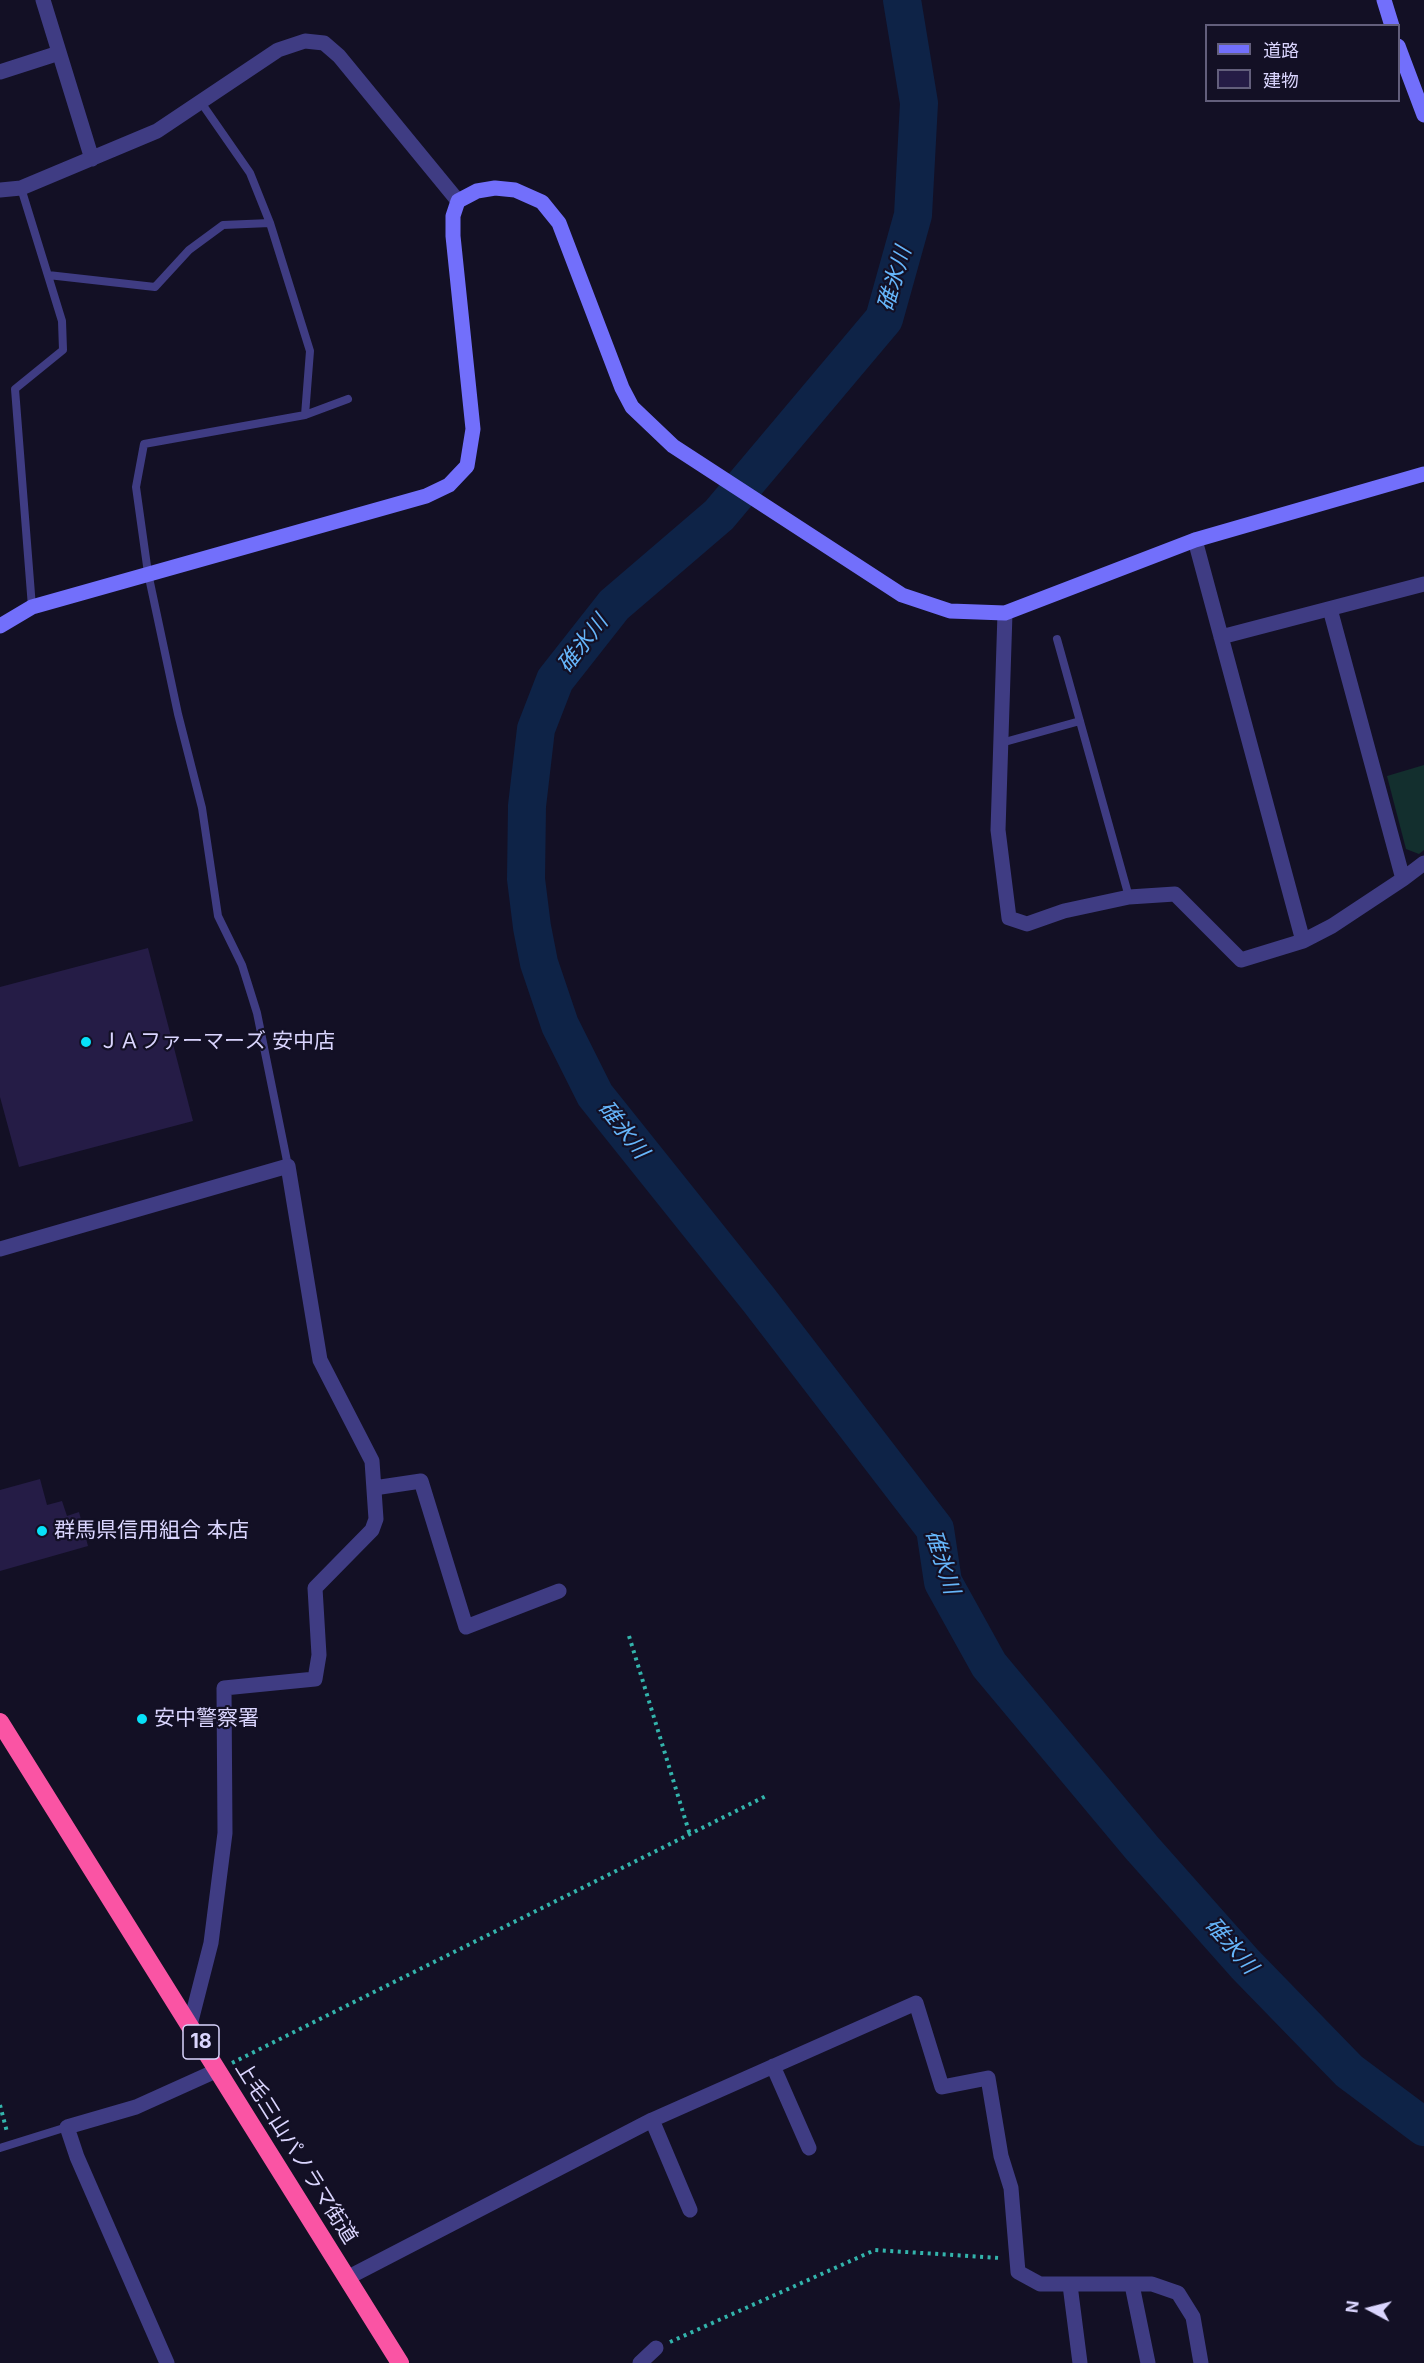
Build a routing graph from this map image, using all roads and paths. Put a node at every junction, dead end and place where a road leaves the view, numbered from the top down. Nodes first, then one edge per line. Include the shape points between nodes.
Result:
1 (43, 0) edge
2 (1384, 0) edge
3 (1391, 24) edge
4 (1400, 51) edge
5 (59, 53) junction
6 (0, 72) edge
7 (200, 101) junction
8 (1424, 115) edge
9 (92, 159) junction
10 (21, 188) junction
11 (0, 190) edge
12 (458, 201) junction
13 (270, 223) junction
14 (48, 275) junction
15 (348, 399) dead end
16 (306, 415) junction
17 (1424, 474) edge
18 (1195, 540) junction
19 (148, 573) junction
20 (1424, 584) edge
21 (32, 607) junction
22 (1330, 609) junction
23 (1005, 613) junction
24 (0, 626) edge
25 (1221, 637) junction
26 (1057, 639) dead end
27 (1080, 722) junction
28 (1001, 743) junction
29 (1424, 863) edge
30 (1403, 879) junction
31 (1129, 897) junction
32 (1303, 941) junction
33 (288, 1166) junction
34 (0, 1249) edge
35 (374, 1488) junction
36 (559, 1591) dead end
37 (629, 1635) dead end
38 (0, 1722) edge
39 (6, 1744) edge
40 (766, 1796) dead end
41 (690, 1835) junction
42 (190, 2025) junction
43 (773, 2066) junction
44 (218, 2070) junction
45 (0, 2105) edge
46 (652, 2120) junction
47 (67, 2127) junction
48 (10, 2145) junction
49 (0, 2148) edge
50 (809, 2148) dead end
51 (690, 2210) dead end
52 (1016, 2258) junction
53 (347, 2278) junction
54 (1132, 2284) junction
55 (1070, 2285) junction
56 (656, 2348) joint
57 (167, 2363) edge
58 (400, 2363) edge
59 (640, 2363) edge
60 (1080, 2363) edge
61 (1148, 2363) edge
62 (1201, 2363) edge

1 - 5 street
2 - 3 street
4 - 8 street
5 - 6 street
5 - 9 street
7 - 9 street via 157,131
7 - 12 street via 278,50 305,41 324,43 339,56
7 - 13 lane via 250,173
9 - 10 street
10 - 11 street
10 - 14 lane
12 - 19 street via 453,236 473,429 467,466 448,485 426,496
12 - 23 street via 477,191 495,188 516,190 542,202 559,223 632,407 673,447 902,595 950,611
13 - 14 lane via 223,225 189,250 154,287
13 - 16 lane via 309,351
14 - 21 lane via 62,321 63,350 15,389
15 - 16 lane
16 - 19 lane via 144,444 136,487
17 - 18 street
18 - 23 street
18 - 25 street
19 - 21 street
19 - 33 lane via 202,808 218,916 242,966 257,1013
20 - 22 street
21 - 24 street
22 - 25 street
22 - 30 street
23 - 28 street
25 - 32 street
26 - 27 lane
27 - 28 lane
27 - 31 lane
28 - 31 street via 998,830 1009,918 1027,924 1064,911
29 - 30 street
30 - 32 street
31 - 32 street via 1175,894 1241,960
33 - 34 street
33 - 35 street via 320,1360 372,1461
35 - 36 street via 421,1480 466,1628
35 - 42 street via 376,1519 372,1530 315,1588 315,1679 224,1688 225,1833 212,1943
37 - 41 path
38 - 39 highway, 上毛三山パノラマ街道 / 18
39 - 42 highway, 上毛三山パノラマ街道 / 18
40 - 41 path
41 - 44 path
42 - 44 highway, 上毛三山パノラマ街道 / 18
43 - 46 street
43 - 50 street
43 - 52 street via 916,2003 942,2087 988,2078 1001,2156 1011,2188
44 - 47 street via 136,2107
44 - 53 highway, 上毛三山パノラマ街道 / 18
45 - 48 path
46 - 51 street
46 - 53 street
47 - 48 lane
47 - 57 street
48 - 49 lane
52 - 55 street via 1018,2272 1040,2284
52 - 56 path via 875,2250
53 - 58 highway, 上毛三山パノラマ街道 / 18
54 - 55 street
54 - 61 street
54 - 62 street via 1152,2284 1178,2293 1193,2317
55 - 60 street
56 - 59 street

